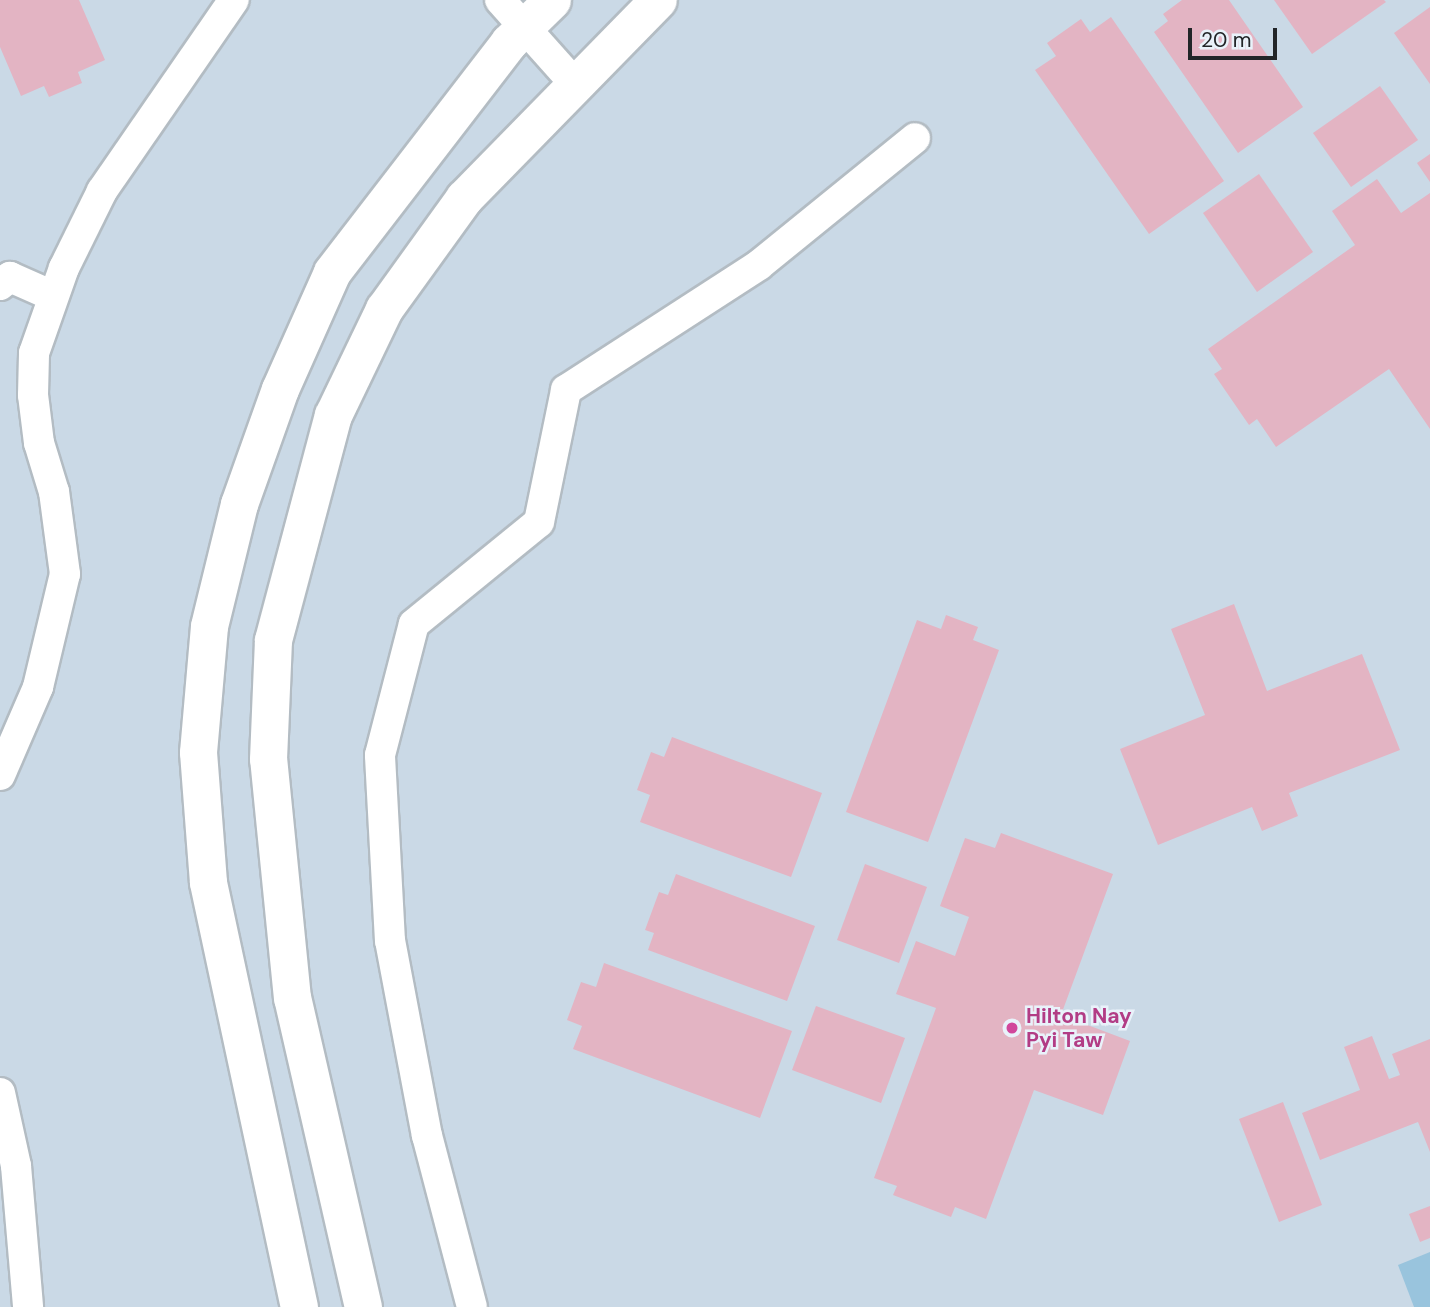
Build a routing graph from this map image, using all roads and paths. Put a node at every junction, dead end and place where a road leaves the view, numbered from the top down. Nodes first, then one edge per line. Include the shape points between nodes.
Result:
1 (234, 0) edge
2 (552, 0) edge
3 (658, 0) edge
4 (513, 13) edge
5 (576, 85) junction
6 (915, 138) dead end
7 (0, 285) edge
8 (54, 296) junction
9 (0, 775) edge
10 (0, 1093) edge
11 (28, 1307) edge
12 (299, 1307) edge
13 (362, 1307) edge
14 (472, 1307) edge

1 - 8 lane via 102,191
2 - 4 main road
3 - 5 main road
4 - 5 lane
4 - 12 main road via 332,272 280,389 239,504 209,626 198,752 208,881
5 - 13 main road via 464,198 384,309 334,415 273,640 268,760 292,998
6 - 14 lane via 759,265 566,390 540,522 414,624 380,755 390,941 427,1136
7 - 8 lane via 10,277
8 - 9 lane via 34,353 33,395 38,443 63,540 65,574 38,687
10 - 11 lane via 16,1166

